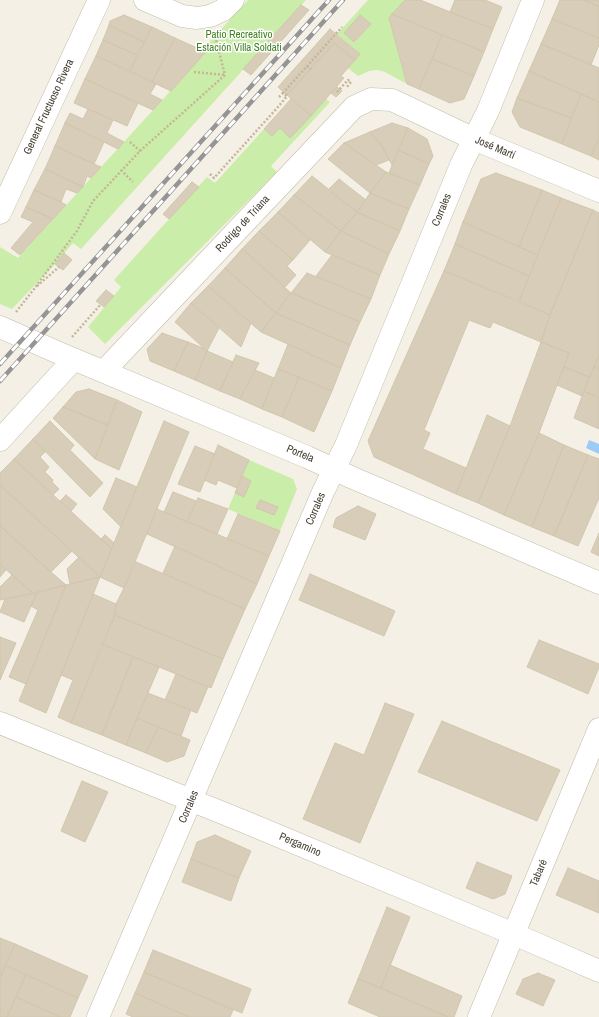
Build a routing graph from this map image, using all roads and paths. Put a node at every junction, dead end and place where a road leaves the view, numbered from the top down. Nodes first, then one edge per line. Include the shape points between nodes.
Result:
1 (99, 0) edge
2 (145, 0) edge
3 (233, 0) edge
4 (533, 0) edge
5 (210, 16) junction
6 (342, 27) dead end
7 (307, 66) junction
8 (311, 69) dead end
9 (194, 72) dead end
10 (225, 75) junction
11 (283, 92) junction
12 (279, 97) dead end
13 (392, 100) joint
14 (474, 139) junction
15 (130, 142) dead end
16 (140, 151) junction
17 (121, 170) junction
18 (210, 174) dead end
19 (133, 182) dead end
20 (599, 192) edge
21 (0, 213) edge
22 (59, 267) dead end
23 (34, 289) junction
24 (101, 304) dead end
25 (1, 327) edge
26 (67, 356) junction
27 (104, 371) junction
28 (0, 440) edge
29 (333, 469) junction
30 (599, 583) edge
31 (0, 723) edge
32 (599, 729) edge
33 (191, 800) junction
34 (514, 934) junction
35 (599, 971) edge
36 (98, 1017) edge
37 (479, 1017) edge

1 - 21 street, General Fructuoso Rivera
2 - 5 street via 182,16
3 - 5 street via 223,10
4 - 14 street, Corrales
5 - 10 path
6 - 7 path
7 - 8 path
7 - 11 path
9 - 10 path
10 - 16 path
11 - 12 path
11 - 18 path via 287,96 279,108 214,178
13 - 14 street, José Martí
13 - 27 street, Rodrigo de Triana via 371,99 354,107
14 - 20 street, José Martí
14 - 29 street, Corrales via 346,445
15 - 16 path
16 - 17 path
17 - 19 path
17 - 23 path via 93,201 77,231
22 - 23 path
23 - 25 path
24 - 26 path
25 - 26 street, Portela
26 - 27 street, Portela
26 - 28 street
27 - 29 street, Portela
29 - 30 street, Portela
29 - 33 street, Corrales
31 - 33 street, Pergamino
32 - 34 street, Tabaré
33 - 34 street, Pergamino
33 - 36 street, Corrales
34 - 35 street, Pergamino
34 - 37 street, Tabaré

